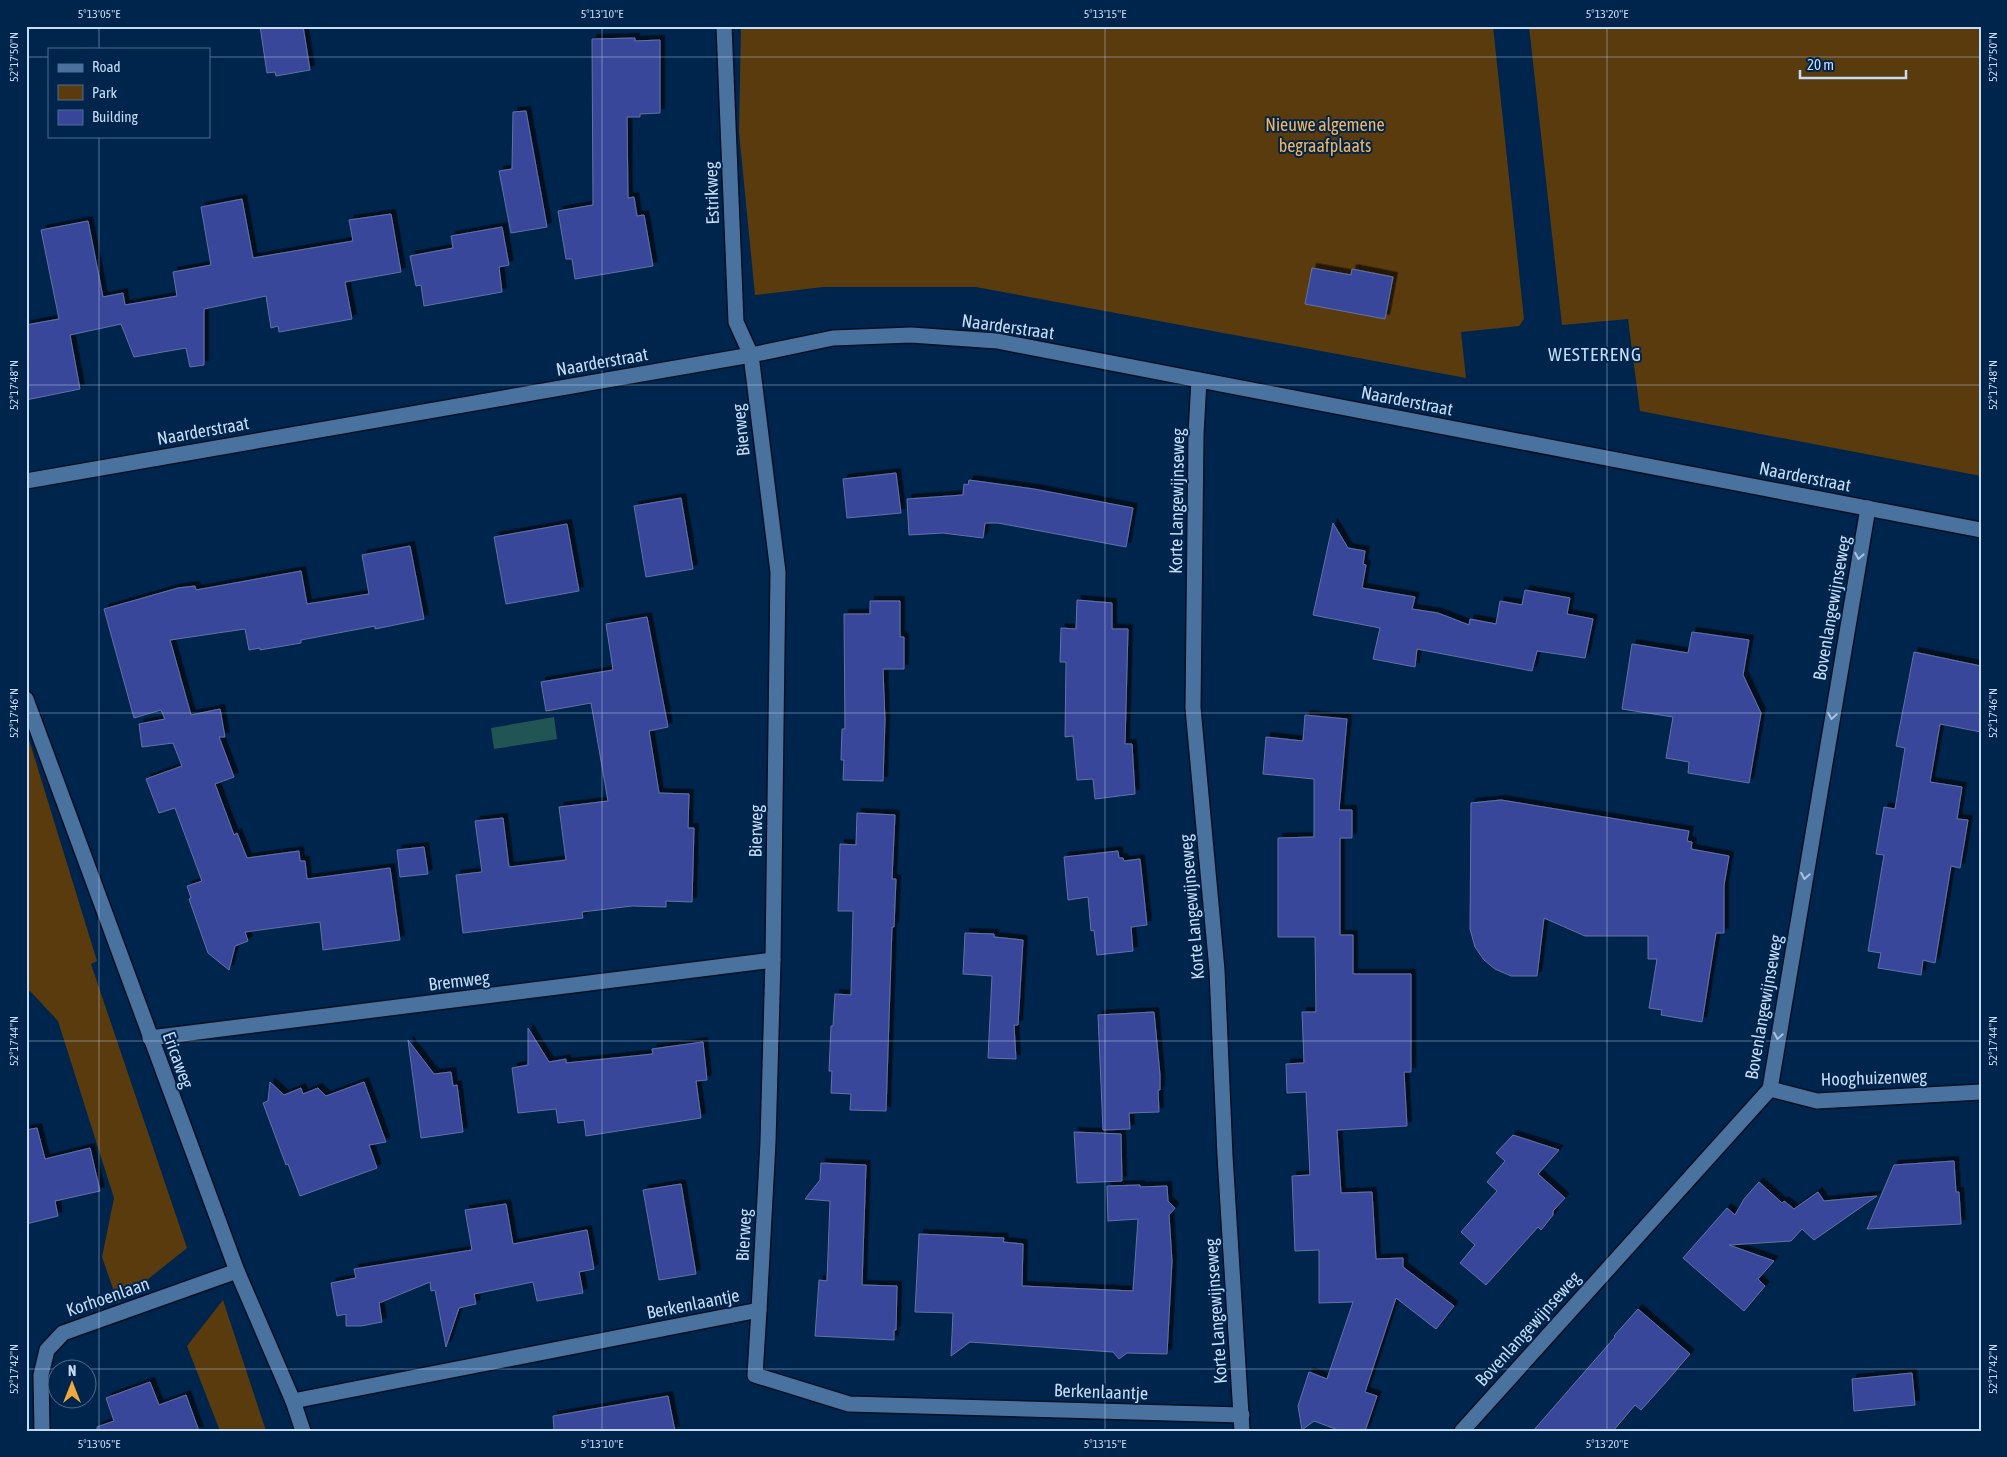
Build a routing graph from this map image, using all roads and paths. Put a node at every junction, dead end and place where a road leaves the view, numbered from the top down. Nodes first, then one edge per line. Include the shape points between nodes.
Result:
1 (724, 26) edge
2 (751, 355) junction
3 (1199, 380) junction
4 (26, 481) edge
5 (1868, 508) junction
6 (1981, 530) edge
7 (26, 699) edge
8 (773, 960) junction
9 (150, 1038) junction
10 (1770, 1089) junction
11 (1981, 1092) edge
12 (237, 1271) junction
13 (759, 1310) junction
14 (293, 1401) junction
15 (1242, 1415) junction
16 (42, 1431) edge
17 (303, 1431) edge
18 (1242, 1431) edge
19 (1462, 1431) edge

1 - 2 street, Estrikweg via 736,322
2 - 3 street, Naarderstraat via 834,338 911,335 997,341
2 - 4 street, Naarderstraat
2 - 8 street, Bierweg via 778,572
3 - 5 street, Naarderstraat
3 - 15 street, Korte Langewijnseweg via 1193,708 1217,970
5 - 6 street, Naarderstraat
5 -> 10 street, Bovenlangewijnseweg
7 - 9 street, Ericaweg
8 - 9 street, Bremweg
8 - 13 street, Bierweg
9 - 12 street, Ericaweg
10 - 11 street, Hooghuizenweg via 1817,1101
10 - 19 street, Bovenlangewijnseweg
12 - 14 street, Ericaweg
12 - 16 street, Korhoenlaan via 63,1333 47,1350 40,1375
13 - 14 street, Berkenlaantje
13 - 15 street, Berkenlaantje via 754,1375 849,1404
14 - 17 street, Ericaweg
15 - 18 street, Korte Langewijnseweg

